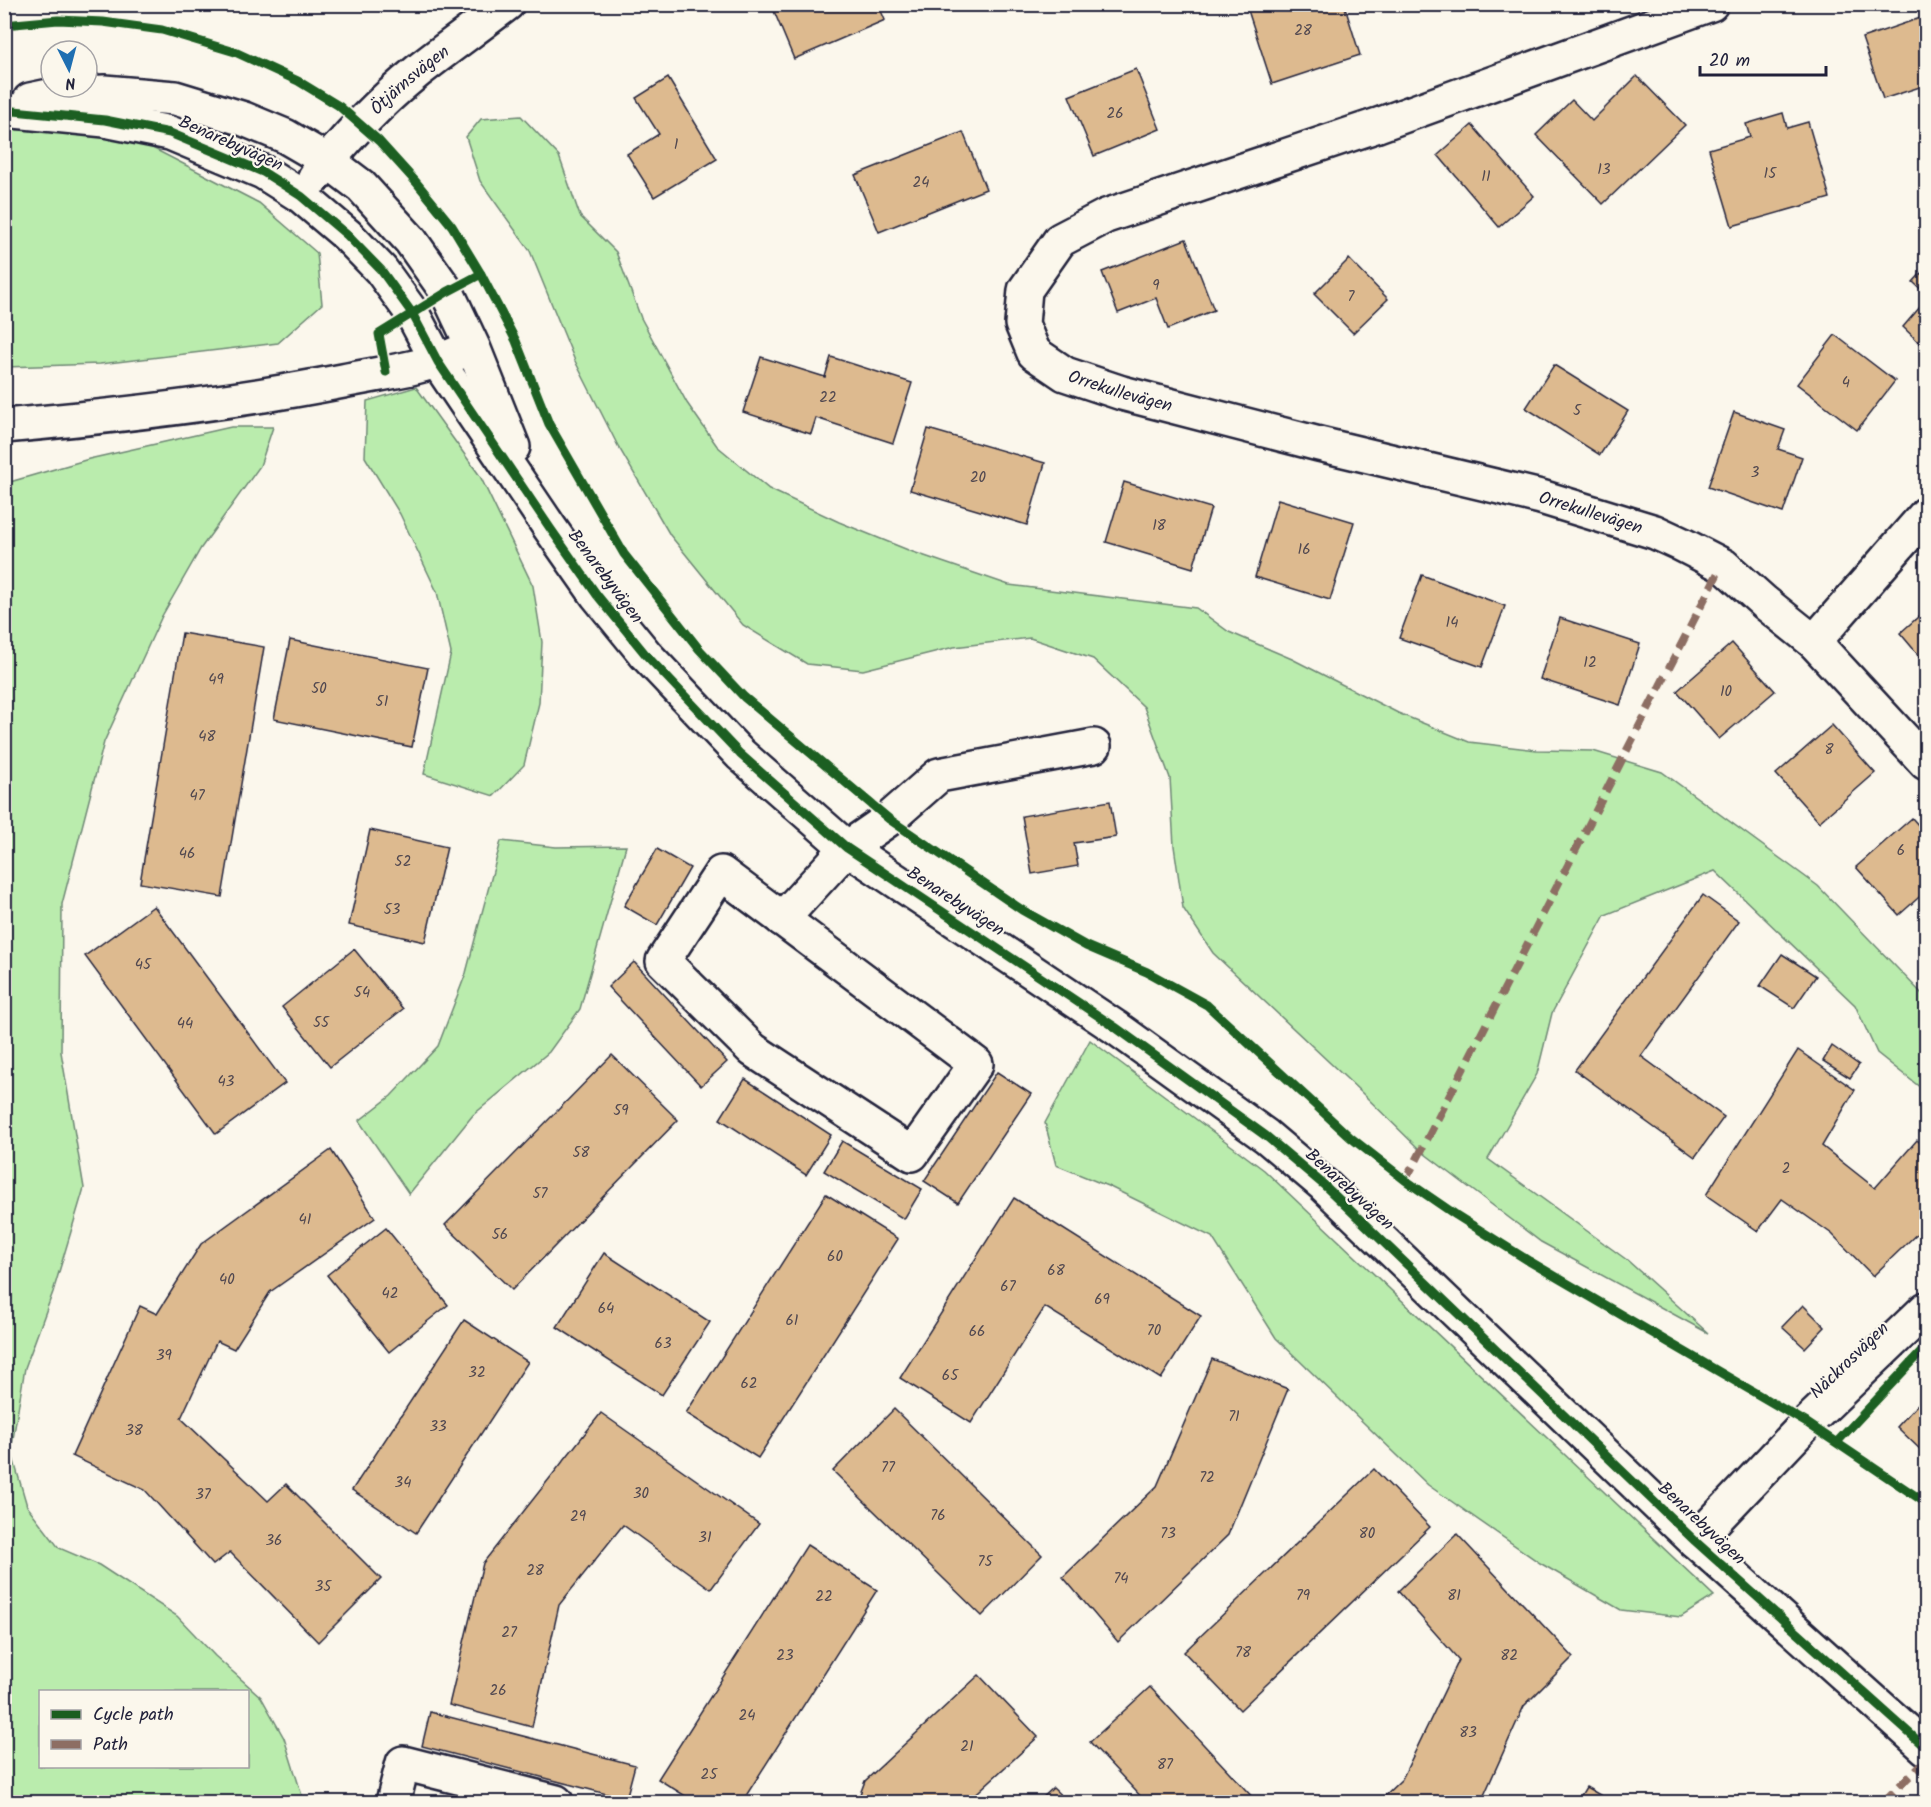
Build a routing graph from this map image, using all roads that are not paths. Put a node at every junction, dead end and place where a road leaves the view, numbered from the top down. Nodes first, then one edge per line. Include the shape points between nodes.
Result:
1 (507, 4) edge
2 (1711, 4) edge
3 (4, 108) edge
4 (328, 161) junction
5 (301, 196) junction
6 (473, 347) junction
7 (438, 362) junction
8 (4, 426) edge
9 (1926, 514) edge
10 (550, 528) junction
11 (1815, 642) junction
12 (1094, 746) dead end
13 (1926, 763) edge
14 (847, 848) junction
15 (782, 919) junction
16 (1926, 1309) edge
17 (1695, 1540) junction
18 (1926, 1748) edge
19 (393, 1803) edge
20 (556, 1803) edge

1 - 4 street, Ötjärnsvägen via 417,72
2 - 11 street, Orrekullevägen via 1378,125 1106,216 1060,240 1025,290 1022,324 1034,353 1065,374 1122,393 1541,497 1655,532 1724,566
3 - 4 street, Benarebyvägen via 54,95 104,92 175,98 255,123
3 - 5 street, Benarebyvägen via 105,120 170,134 263,172
4 - 5 street, Ötjärnsvägen
4 - 6 street, Benarebyvägen via 361,186 411,241 447,292
5 - 7 street, Benarebyvägen via 381,270 412,313
6 - 7 street
6 - 10 street, Benarebyvägen
7 - 8 street via 189,407
7 - 10 street, Benarebyvägen
9 - 11 street
10 - 14 street, Benarebyvägen via 646,655 740,754
11 - 13 street, Orrekullevägen
12 - 14 street via 939,776 889,819
14 - 15 street
14 - 17 street, Benarebyvägen via 1053,984 1266,1136 1324,1185
15 - 15 street via 721,873 663,961 753,1050 912,1154 976,1064
16 - 17 street, Näckrosvägen via 1807,1423
17 - 18 street, Benarebyvägen
19 - 20 street via 403,1763

